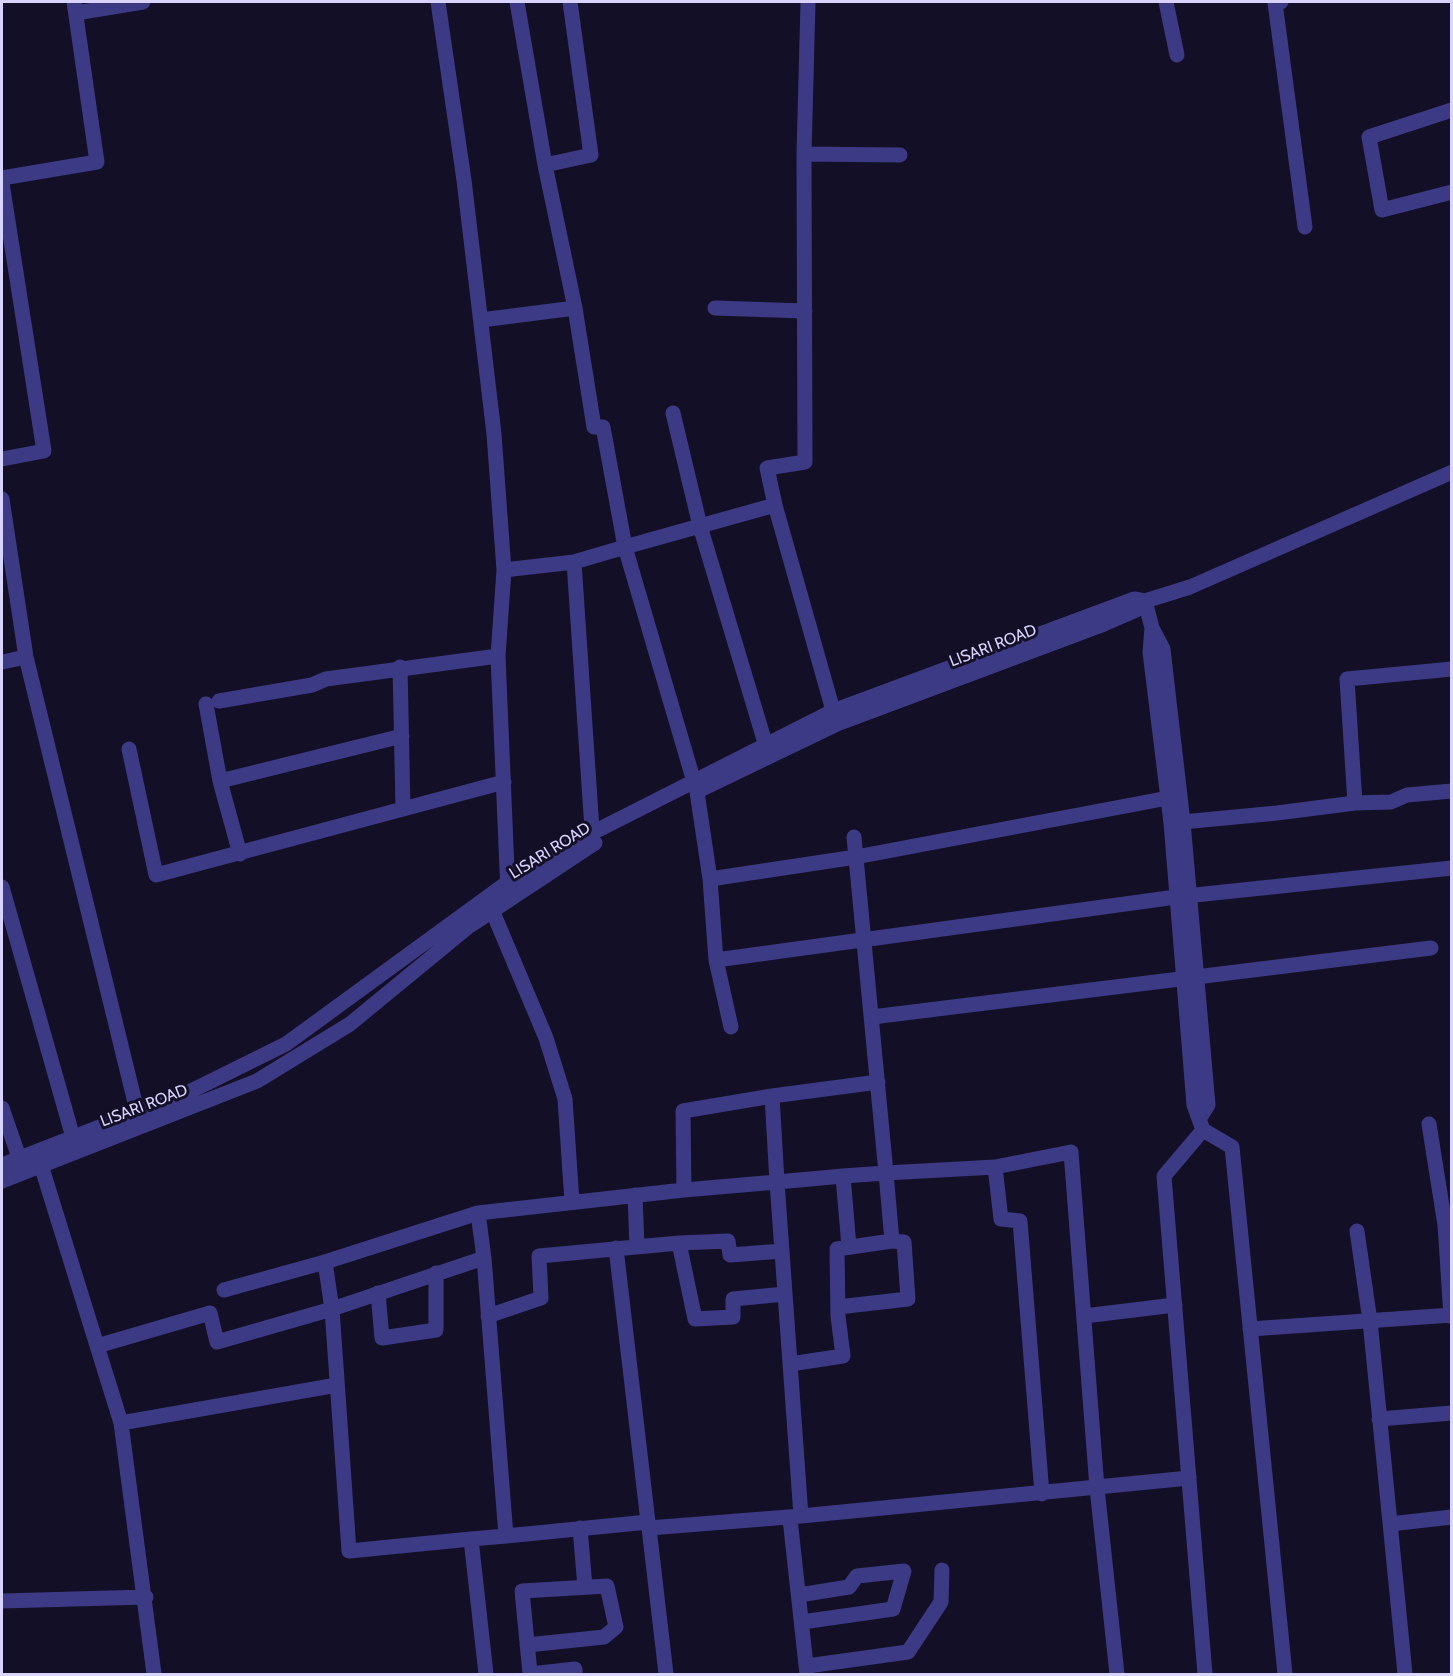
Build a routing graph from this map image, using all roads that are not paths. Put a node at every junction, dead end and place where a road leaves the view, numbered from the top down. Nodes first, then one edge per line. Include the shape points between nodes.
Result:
1 (144, 2) edge
2 (438, 2) edge
3 (517, 2) edge
4 (570, 2) edge
5 (808, 2) edge
6 (1166, 2) edge
7 (1281, 2) edge
8 (75, 7) edge
9 (1178, 56) dead end
10 (1452, 110) edge
11 (804, 154) junction
12 (900, 156) dead end
13 (545, 165) junction
14 (2, 178) edge
15 (2, 183) edge
16 (1452, 192) edge
17 (1305, 227) dead end
18 (575, 308) junction
19 (715, 308) dead end
20 (805, 311) junction
21 (481, 320) junction
22 (673, 413) dead end
23 (2, 459) edge
24 (1452, 472) edge
25 (2, 499) edge
26 (775, 505) junction
27 (4, 517) edge
28 (700, 526) junction
29 (625, 547) junction
30 (574, 562) junction
31 (504, 570) junction
32 (1145, 601) junction
33 (498, 656) junction
34 (26, 657) junction
35 (2, 662) edge
36 (400, 667) junction
37 (1452, 669) edge
38 (1163, 707) junction
39 (835, 717) junction
40 (402, 736) junction
41 (129, 749) dead end
42 (767, 750) junction
43 (220, 781) junction
44 (504, 782) junction
45 (696, 787) junction
46 (1452, 791) edge
47 (1168, 798) junction
48 (1354, 803) junction
49 (403, 808) junction
50 (1177, 822) junction
51 (854, 837) dead end
52 (592, 839) junction
53 (240, 854) junction
54 (856, 857) junction
55 (1452, 868) edge
56 (710, 879) junction
57 (508, 882) junction
58 (2, 887) edge
59 (1183, 896) junction
60 (508, 899) junction
61 (492, 910) junction
62 (864, 939) junction
63 (1431, 948) dead end
64 (716, 960) junction
65 (1190, 976) junction
66 (872, 1017) junction
67 (731, 1027) dead end
68 (878, 1082) junction
69 (772, 1096) junction
70 (2, 1108) edge
71 (139, 1119) junction
72 (1202, 1123) junction
73 (1429, 1124) dead end
74 (74, 1143) junction
75 (22, 1164) junction
76 (41, 1165) junction
77 (2, 1166) edge
78 (995, 1167) junction
79 (886, 1173) junction
80 (843, 1176) junction
81 (2, 1181) edge
82 (777, 1182) junction
83 (684, 1190) junction
84 (635, 1195) junction
85 (572, 1202) junction
86 (478, 1213) junction
87 (1357, 1231) dead end
88 (892, 1241) junction
89 (679, 1243) junction
90 (637, 1247) junction
91 (849, 1247) junction
92 (616, 1248) junction
93 (782, 1251) junction
94 (484, 1258) junction
95 (326, 1263) junction
96 (436, 1274) junction
97 (224, 1290) dead end
98 (378, 1293) junction
99 (785, 1294) junction
100 (1175, 1305) junction
101 (838, 1307) junction
102 (332, 1309) junction
103 (488, 1316) junction
104 (1084, 1316) junction
105 (1451, 1316) edge
106 (1370, 1321) junction
107 (1250, 1329) junction
108 (97, 1346) junction
109 (790, 1364) junction
110 (337, 1385) junction
111 (1452, 1413) edge
112 (1379, 1419) junction
113 (121, 1423) junction
114 (1189, 1478) junction
115 (1097, 1488) junction
116 (1042, 1494) junction
117 (796, 1517) junction
118 (1452, 1517) edge
119 (1390, 1524) junction
120 (649, 1525) junction
121 (580, 1528) junction
122 (506, 1536) junction
123 (471, 1539) junction
124 (942, 1570) dead end
125 (585, 1587) junction
126 (849, 1587) junction
127 (799, 1595) junction
128 (146, 1597) junction
129 (2, 1601) edge
130 (852, 1615) junction
131 (802, 1622) junction
132 (527, 1645) junction
133 (807, 1670) edge
134 (153, 1674) edge
135 (486, 1674) edge
136 (530, 1674) edge
137 (575, 1674) edge
138 (666, 1674) edge
139 (1117, 1674) edge
140 (1205, 1674) edge
141 (1285, 1674) edge
142 (1405, 1674) edge

1 - 8 street
2 - 21 street
3 - 13 street
4 - 13 street via 591,155
5 - 11 street
6 - 9 street
7 - 17 street via 1275,3
8 - 14 street via 97,162
10 - 16 street via 1369,136 1382,210
11 - 12 street
11 - 20 street
13 - 18 street
15 - 23 street via 44,452
18 - 21 street
18 - 29 street via 594,427 603,427
19 - 20 street
20 - 26 street via 805,462 767,468
21 - 31 street
22 - 28 street
24 - 32 street, LISARI ROAD via 1190,587
25 - 27 street
26 - 28 street
26 - 39 street
27 - 34 street
28 - 29 street
28 - 42 street
29 - 30 street
29 - 45 street
30 - 31 street
30 - 52 street
31 - 33 street
32 - 38 street via 1152,628 1150,652
32 - 39 street, LISARI ROAD via 1134,598
33 - 36 street
33 - 44 street
34 - 35 street
34 - 71 street
36 - 40 street
36 - 43 street via 213,703
37 - 48 street via 1347,679
38 - 47 street
38 - 50 street
39 - 42 street, LISARI ROAD
40 - 43 street
40 - 49 street
41 - 53 street via 156,875
42 - 45 street, LISARI ROAD
43 - 53 street
44 - 49 street
44 - 57 street
45 - 52 street, LISARI ROAD
45 - 56 street
46 - 48 street via 1407,795 1391,802
47 - 50 street
47 - 54 street
48 - 50 street
49 - 53 street
50 - 59 street
51 - 54 street
52 - 57 street, LISARI ROAD
52 - 60 street, LISARI ROAD
54 - 56 street
54 - 62 street
55 - 59 street
56 - 64 street
57 - 60 street
57 - 71 street, LISARI ROAD via 286,1044
58 - 74 street
59 - 62 street
59 - 65 street
60 - 61 street, LISARI ROAD
61 - 71 street, LISARI ROAD via 350,1024 257,1081
61 - 85 street via 546,1038 565,1099
62 - 64 street
62 - 66 street
63 - 65 street
64 - 67 street
65 - 66 street
65 - 72 street via 1199,1085 1194,1105
66 - 68 street
68 - 69 street
68 - 79 street
69 - 82 street
69 - 83 street via 683,1111
70 - 75 street
71 - 74 street, LISARI ROAD
72 - 100 street via 1164,1176
72 - 107 street via 1232,1147
73 - 105 street via 1444,1225
74 - 75 street, LISARI ROAD
74 - 76 street, LISARI ROAD
75 - 76 street, LISARI ROAD
75 - 77 street, LISARI ROAD
75 - 81 street, LISARI ROAD
76 - 108 street
78 - 79 street
78 - 104 street via 1071,1152
78 - 116 street via 1001,1219 1020,1221
79 - 80 street
79 - 88 street
80 - 82 street
80 - 91 street
82 - 83 street
82 - 93 street
83 - 84 street
84 - 85 street
84 - 90 street
85 - 86 street
86 - 94 street
86 - 95 street
87 - 106 street
88 - 91 street
88 - 101 street via 904,1242 908,1299
89 - 90 street
89 - 93 street via 728,1241 730,1255
89 - 99 street via 695,1319 733,1317 734,1299
90 - 92 street
91 - 101 street via 837,1249
92 - 103 street via 539,1256 541,1298
92 - 120 street
93 - 99 street
94 - 96 street
94 - 103 street
95 - 97 street
95 - 102 street
96 - 98 street
96 - 98 street via 436,1330 382,1338
98 - 102 street
99 - 109 street
100 - 104 street
100 - 114 street
101 - 109 street via 843,1356
102 - 108 street via 217,1342 210,1313
102 - 110 street
103 - 122 street
104 - 115 street
105 - 106 street
106 - 107 street
106 - 112 street
107 - 141 street
108 - 113 street
109 - 117 street
110 - 113 street
110 - 123 street via 350,1551
111 - 112 street
112 - 119 street
113 - 128 street
114 - 115 street
114 - 140 street
115 - 116 street
115 - 139 street
116 - 117 street
117 - 120 street
117 - 127 street
118 - 119 street
119 - 142 street
120 - 121 street
120 - 138 street
121 - 122 street
121 - 125 street
122 - 123 street
123 - 135 street
124 - 133 street via 941,1602 908,1652
125 - 132 street via 522,1592
125 - 132 street via 607,1586 616,1627 604,1636
126 - 127 street
126 - 130 street
126 - 130 street via 857,1576 904,1571 893,1609
127 - 131 street
128 - 129 street
128 - 134 street
130 - 131 street
131 - 133 street
132 - 136 street
136 - 137 street via 574,1669

